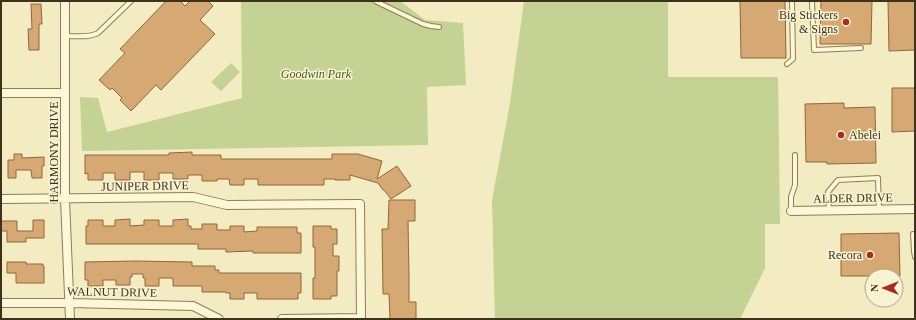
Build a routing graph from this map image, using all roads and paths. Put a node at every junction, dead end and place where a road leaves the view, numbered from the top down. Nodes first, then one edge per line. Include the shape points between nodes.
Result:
1 (65, 1) edge
2 (131, 1) edge
3 (375, 1) edge
4 (792, 1) edge
5 (812, 1) edge
6 (439, 27) dead end
7 (65, 36) junction
8 (861, 48) dead end
9 (787, 64) dead end
10 (1, 93) edge
11 (65, 93) junction
12 (795, 155) dead end
13 (1, 199) edge
14 (65, 199) junction
15 (879, 209) junction
16 (915, 209) edge
17 (829, 210) junction
18 (791, 211) joint
19 (913, 234) dead end
20 (915, 257) edge
21 (70, 302) junction
22 (1, 303) edge
23 (70, 319) edge
24 (219, 319) edge
25 (282, 319) edge

1 - 7 street, HARMONY DRIVE
2 - 7 lane via 98,33 90,36
3 - 6 lane via 423,24
4 - 9 lane via 793,59
5 - 8 lane via 814,50
7 - 11 street, HARMONY DRIVE
10 - 11 street
11 - 14 street, HARMONY DRIVE
12 - 18 lane via 795,185 791,197
13 - 14 street, JUNIPER DRIVE
14 - 21 street, HARMONY DRIVE
14 - 25 street, JUNIPER DRIVE via 193,197 226,205 360,204 360,318
15 - 16 street, ALDER DRIVE
15 - 17 street, ALDER DRIVE
15 - 17 lane via 878,178 838,180 828,192
17 - 18 street, ALDER DRIVE
19 - 20 lane
21 - 22 street, WALNUT DRIVE
21 - 23 street, HARMONY DRIVE
21 - 24 street, WALNUT DRIVE via 193,306

